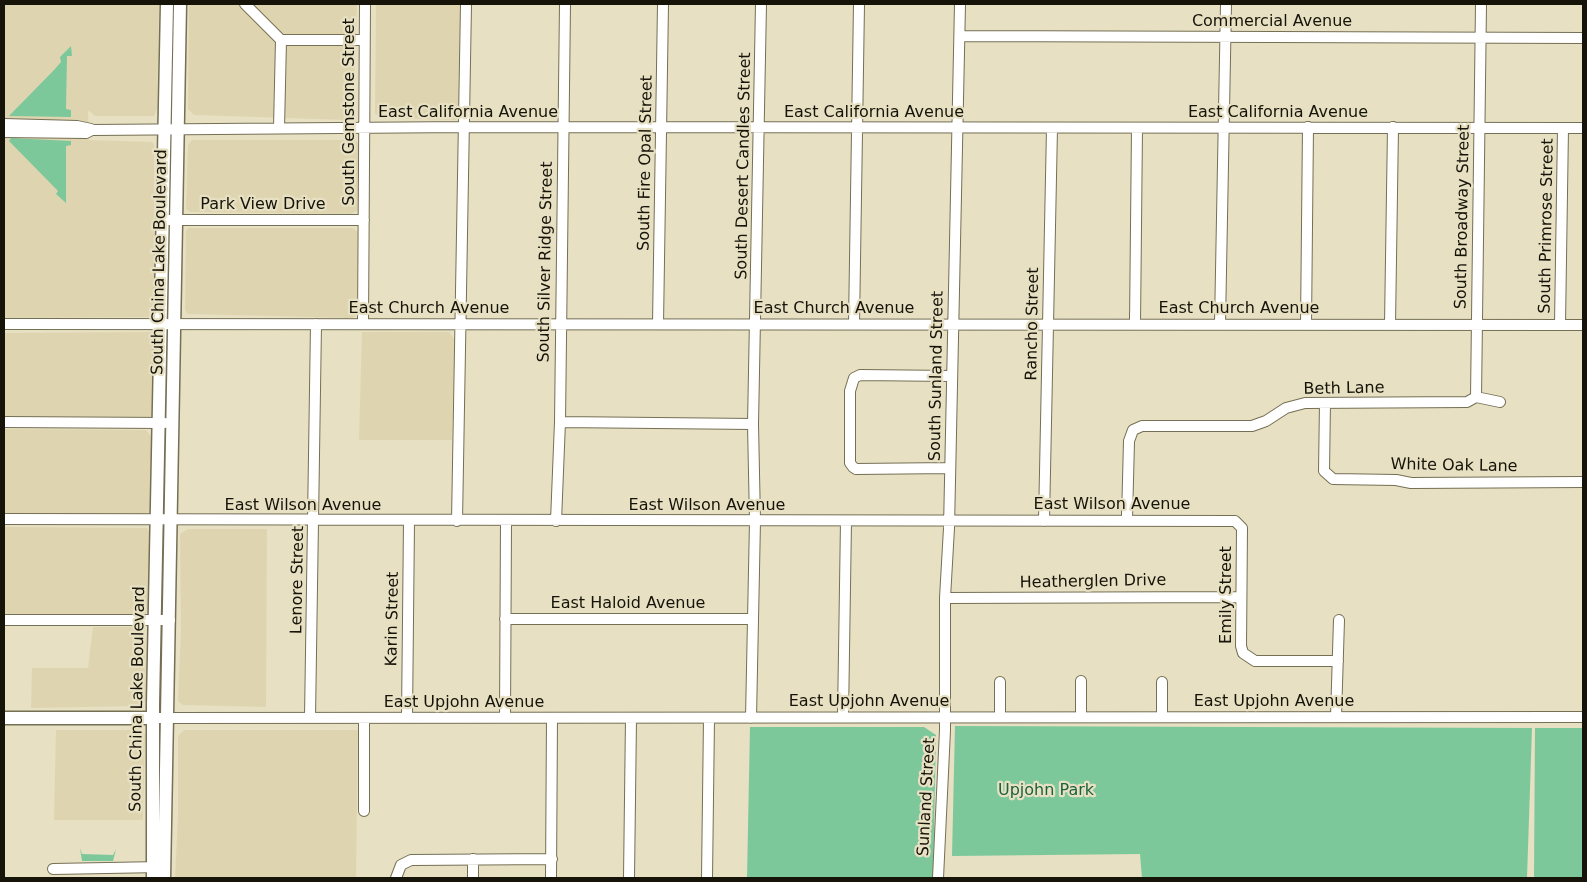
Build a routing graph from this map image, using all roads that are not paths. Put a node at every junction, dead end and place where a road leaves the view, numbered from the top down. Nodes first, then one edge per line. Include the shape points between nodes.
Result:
1 (168, 4) edge
2 (180, 4) edge
3 (246, 4) edge
4 (365, 4) edge
5 (466, 4) edge
6 (565, 4) edge
7 (663, 4) edge
8 (761, 4) edge
9 (859, 4) edge
10 (960, 4) edge
11 (1226, 4) edge
12 (1481, 4) edge
13 (960, 36) junction
14 (1225, 36) junction
15 (1481, 38) junction
16 (1583, 38) edge
17 (280, 40) junction
18 (364, 40) junction
19 (4, 124) edge
20 (1308, 126) junction
21 (464, 127) junction
22 (562, 127) junction
23 (1393, 127) junction
24 (280, 128) junction
25 (363, 128) junction
26 (662, 128) junction
27 (857, 128) junction
28 (958, 128) junction
29 (1052, 128) junction
30 (1136, 128) junction
31 (1224, 128) junction
32 (1563, 128) junction
33 (1583, 128) edge
34 (164, 129) junction
35 (178, 129) junction
36 (759, 129) junction
37 (1479, 129) junction
38 (92, 130) junction
39 (4, 132) edge
40 (176, 219) junction
41 (162, 220) junction
42 (364, 220) junction
43 (162, 322) junction
44 (4, 324) edge
45 (175, 324) junction
46 (316, 324) junction
47 (363, 324) junction
48 (461, 324) junction
49 (560, 324) junction
50 (658, 324) junction
51 (755, 324) junction
52 (854, 324) junction
53 (954, 324) junction
54 (1135, 324) junction
55 (1220, 324) junction
56 (1390, 324) junction
57 (1560, 324) junction
58 (1049, 325) junction
59 (1306, 325) junction
60 (1476, 325) junction
61 (1583, 325) edge
62 (952, 376) junction
63 (1476, 397) junction
64 (1325, 402) junction
65 (1500, 402) dead end
66 (4, 422) edge
67 (560, 422) junction
68 (159, 423) junction
69 (173, 423) junction
70 (753, 424) junction
71 (950, 468) junction
72 (1583, 482) edge
73 (1127, 515) junction
74 (4, 519) edge
75 (157, 520) junction
76 (172, 520) junction
77 (314, 520) junction
78 (409, 521) junction
79 (457, 521) junction
80 (506, 521) junction
81 (556, 521) junction
82 (755, 521) junction
83 (846, 521) junction
84 (949, 521) junction
85 (1044, 521) junction
86 (1241, 526) joint
87 (1241, 596) junction
88 (945, 598) junction
89 (504, 619) junction
90 (751, 619) junction
91 (4, 620) edge
92 (155, 620) junction
93 (170, 620) junction
94 (1339, 620) dead end
95 (1338, 661) junction
96 (1081, 681) dead end
97 (1000, 682) dead end
98 (1162, 682) dead end
99 (843, 716) junction
100 (946, 717) junction
101 (1000, 717) junction
102 (1162, 717) junction
103 (1336, 717) junction
104 (1583, 717) edge
105 (4, 718) edge
106 (162, 718) junction
107 (310, 718) junction
108 (364, 718) junction
109 (407, 718) junction
110 (505, 718) junction
111 (552, 718) junction
112 (631, 718) junction
113 (710, 718) junction
114 (750, 718) junction
115 (1081, 718) junction
116 (364, 811) dead end
117 (473, 859) junction
118 (552, 859) junction
119 (53, 869) dead end
120 (158, 873) edge
121 (396, 878) edge
122 (473, 878) edge
123 (551, 878) edge
124 (629, 878) edge
125 (707, 878) edge
126 (938, 878) edge

1 - 34 main road, South China Lake Boulevard
2 - 35 main road, South China Lake Boulevard
3 - 17 street
4 - 18 street, South Gemstone Street
5 - 21 street
6 - 22 street, South Silver Ridge Street
7 - 26 street, South Fire Opal Street
8 - 36 street, South Desert Candles Street
9 - 27 street
10 - 13 street
11 - 14 street
12 - 15 street, South Broadway Street
13 - 14 street, Commercial Avenue
13 - 28 street, South Sunland Street
14 - 15 street, Commercial Avenue
14 - 31 street
15 - 16 street, Commercial Avenue
15 - 37 street, South Broadway Street
17 - 18 street
17 - 24 street
18 - 25 street, South Gemstone Street
19 - 38 street via 85,126
20 - 23 street, East California Avenue
20 - 31 street, East California Avenue
20 - 59 street
21 - 22 street, East California Avenue
21 - 25 street, East California Avenue
21 - 48 street
22 - 26 street, East California Avenue
22 - 49 street, South Silver Ridge Street
23 - 37 street, East California Avenue
23 - 56 street
24 - 25 street, East California Avenue
24 - 35 street, East California Avenue
25 - 42 street, South Gemstone Street via 366,138
26 - 36 street, East California Avenue
26 - 50 street, South Fire Opal Street
27 - 28 street, East California Avenue
27 - 36 street, East California Avenue
27 - 52 street
28 - 29 street, East California Avenue
28 - 53 street, South Sunland Street
29 - 30 street, East California Avenue
29 - 58 street, Rancho Street
30 - 31 street, East California Avenue
30 - 54 street
31 - 55 street
32 - 33 street, East California Avenue
32 - 37 street, East California Avenue
32 - 57 street, South Primrose Street
34 - 35 street, East California Avenue
34 - 38 street, East California Avenue
34 - 41 main road, South China Lake Boulevard
35 - 40 main road, South China Lake Boulevard
36 - 51 street, South Desert Candles Street
37 - 60 street, South Broadway Street
38 - 39 street via 86,133
40 - 41 street, Park View Drive
40 - 42 street, Park View Drive
40 - 45 main road, South China Lake Boulevard
41 - 43 main road, South China Lake Boulevard
42 - 47 street, South Gemstone Street
43 - 44 street, East Church Avenue
43 - 45 street, East Church Avenue
43 - 68 main road, South China Lake Boulevard
45 - 46 street, East Church Avenue
45 - 69 main road, South China Lake Boulevard
46 - 47 street, East Church Avenue
46 - 77 street, Lenore Street
47 - 48 street, East Church Avenue
48 - 49 street, East Church Avenue
48 - 79 street
49 - 50 street, East Church Avenue
49 - 67 street, South Silver Ridge Street
50 - 51 street, East Church Avenue
51 - 52 street, East Church Avenue
51 - 70 street, South Desert Candles Street
52 - 53 street, East Church Avenue
53 - 58 street, East Church Avenue
53 - 62 street, South Sunland Street
54 - 55 street, East Church Avenue
54 - 58 street, East Church Avenue
55 - 59 street, East Church Avenue
56 - 59 street, East Church Avenue
56 - 60 street, East Church Avenue
57 - 60 street, East Church Avenue
57 - 61 street, East Church Avenue
58 - 85 street, Rancho Street
60 - 63 street, South Broadway Street
62 - 71 street, South Sunland Street
62 - 71 street via 860,376 854,378 852,384 852,466 856,469
63 - 64 street, Beth Lane via 1467,402
63 - 65 street, Beth Lane
64 - 72 street, White Oak Lane via 1324,471 1333,479 1411,483
64 - 73 street, Beth Lane via 1293,405 1252,426 1142,426 1133,430 1129,441
66 - 68 street
67 - 70 street
67 - 81 street, South Silver Ridge Street
68 - 69 street
68 - 75 main road, South China Lake Boulevard
69 - 76 main road, South China Lake Boulevard
70 - 82 street, South Desert Candles Street
71 - 84 street, South Sunland Street
73 - 85 street, East Wilson Avenue
73 - 86 street, East Wilson Avenue via 1235,521
74 - 75 street
75 - 76 street
75 - 92 main road, South China Lake Boulevard
76 - 77 street, East Wilson Avenue
76 - 93 main road, South China Lake Boulevard
77 - 78 street, East Wilson Avenue
77 - 107 street, Lenore Street
78 - 79 street, East Wilson Avenue
78 - 109 street, Karin Street
79 - 80 street, East Wilson Avenue
80 - 81 street, East Wilson Avenue
80 - 89 street
81 - 82 street, East Wilson Avenue
82 - 83 street, East Wilson Avenue
82 - 90 street, South Desert Candles Street
83 - 84 street, East Wilson Avenue
83 - 99 street
84 - 85 street, East Wilson Avenue
84 - 88 street, South Sunland Street
86 - 87 street, Emily Street
87 - 88 street, Heatherglen Drive
87 - 95 street, Emily Street via 1241,646 1243,653 1252,660
88 - 100 street, South Sunland Street
89 - 90 street, East Haloid Avenue
89 - 110 street
90 - 114 street, South Desert Candles Street
91 - 92 street
92 - 93 street
92 - 106 main road, South China Lake Boulevard
93 - 106 main road, South China Lake Boulevard
94 - 95 street
95 - 103 street
96 - 115 street
97 - 101 street
98 - 102 street
99 - 100 street, East Upjohn Avenue
99 - 114 street, East Upjohn Avenue
100 - 101 street, East Upjohn Avenue
100 - 126 street, Sunland Street
101 - 115 street, East Upjohn Avenue
102 - 103 street, East Upjohn Avenue
102 - 115 street, East Upjohn Avenue
103 - 104 street, East Upjohn Avenue
105 - 106 main road
106 - 107 street, East Upjohn Avenue
106 - 120 main road, South China Lake Boulevard
107 - 108 street, East Upjohn Avenue
108 - 109 street, East Upjohn Avenue
108 - 116 street
109 - 110 street, East Upjohn Avenue
110 - 111 street, East Upjohn Avenue
111 - 112 street, East Upjohn Avenue
111 - 118 street
112 - 113 street, East Upjohn Avenue
112 - 124 street
113 - 114 street, East Upjohn Avenue
113 - 125 street
117 - 118 street
117 - 121 street via 403,862
117 - 122 street
118 - 123 street
119 - 120 street

